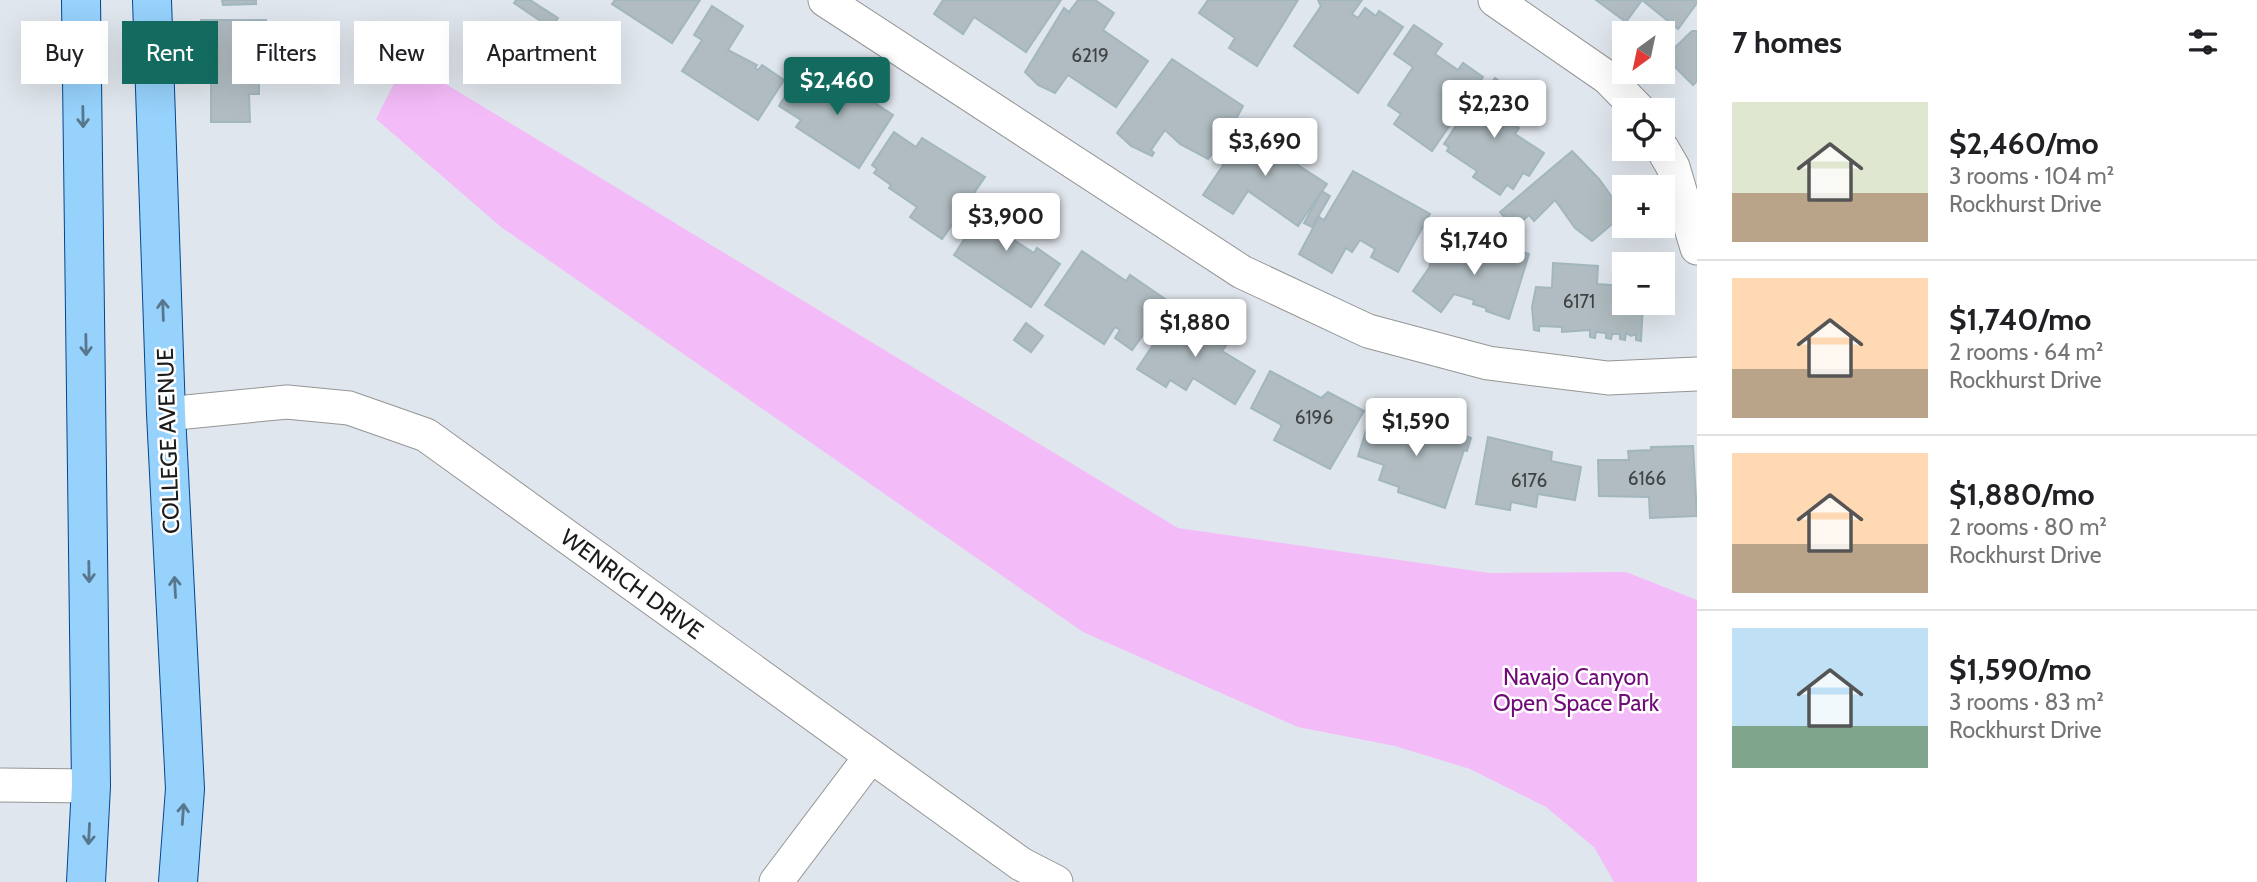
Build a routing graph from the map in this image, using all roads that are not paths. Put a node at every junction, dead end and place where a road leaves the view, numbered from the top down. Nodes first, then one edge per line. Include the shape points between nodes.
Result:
1 (81, 0) edge
2 (152, 0) edge
3 (825, 0) edge
4 (1494, 0) edge
5 (1627, 98) edge
6 (1669, 161) edge
7 (1697, 248) edge
8 (1697, 374) edge
9 (166, 414) junction
10 (871, 755) junction
11 (0, 785) edge
12 (91, 786) junction
13 (86, 882) edge
14 (178, 882) edge
15 (776, 882) edge
16 (1056, 882) edge

1 -> 12 main road
9 -> 2 main road, COLLEGE AVENUE
3 - 8 street via 1242,272 1368,331 1488,363 1608,378
4 - 5 street via 1608,78
6 - 7 street
9 - 10 street, WENRICH DRIVE via 287,402 349,408 426,435
14 -> 9 main road, COLLEGE AVENUE via 185,789
10 - 15 street
10 - 16 street, WENRICH DRIVE via 1021,864
11 - 12 street
12 -> 13 main road

